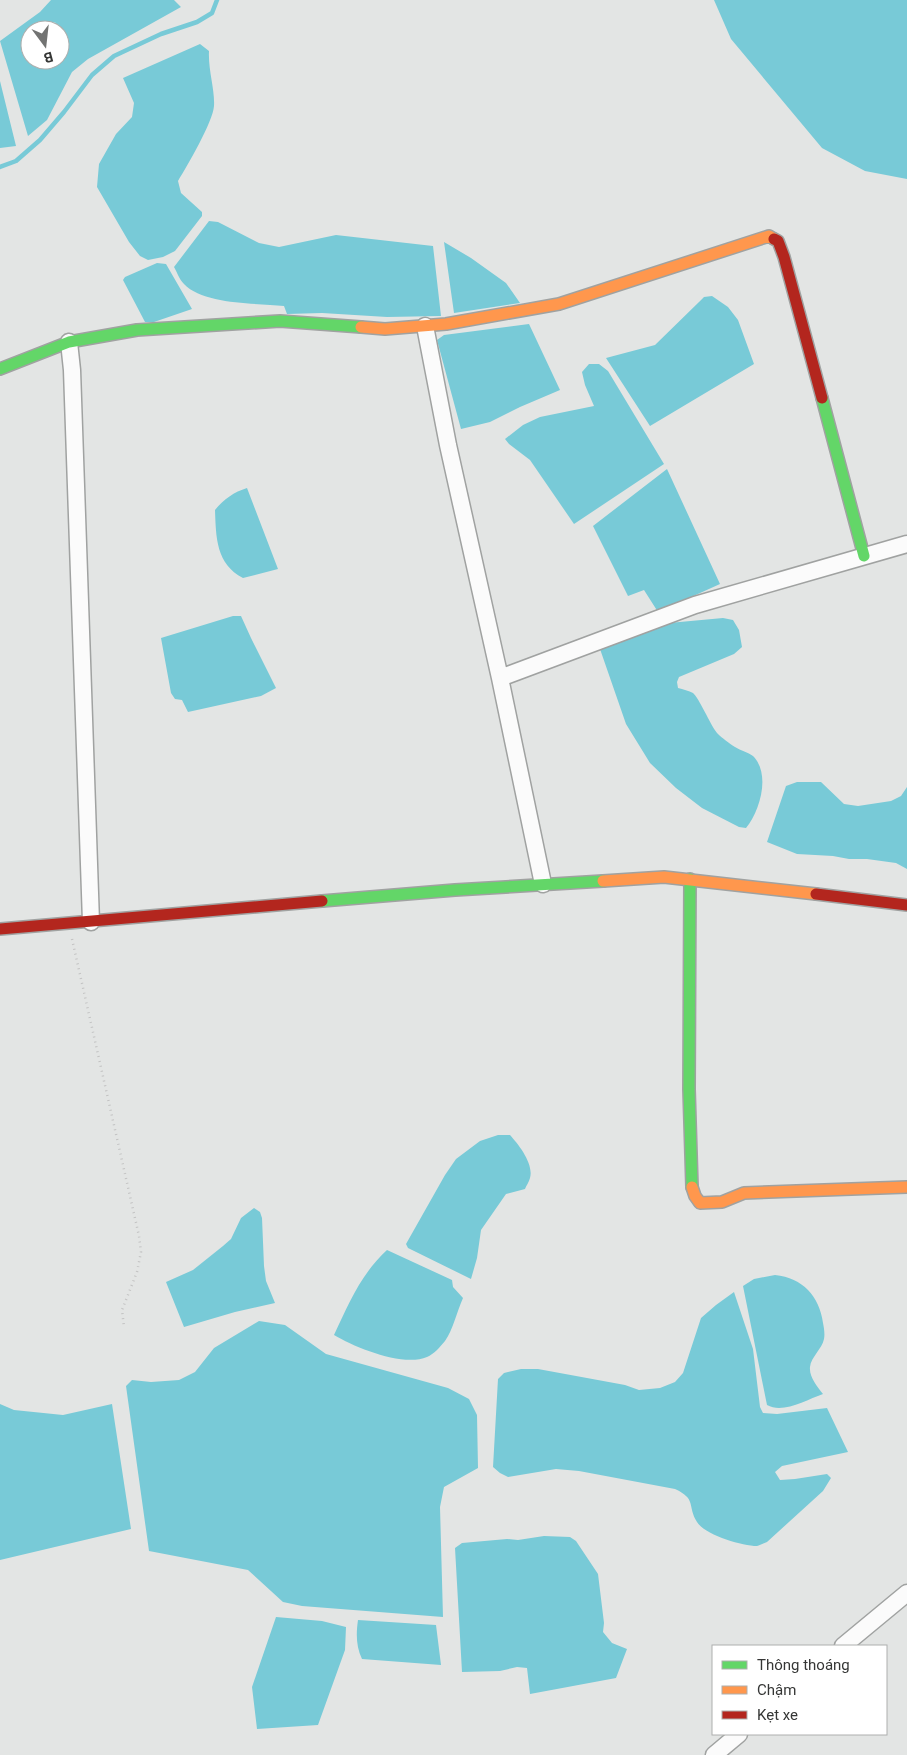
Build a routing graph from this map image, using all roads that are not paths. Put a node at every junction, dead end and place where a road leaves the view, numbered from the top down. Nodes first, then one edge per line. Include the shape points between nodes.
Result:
1 (425, 326) junction
2 (69, 342) junction
3 (0, 369) edge
4 (907, 544) edge
5 (864, 556) junction
6 (500, 678) junction
7 (690, 879) junction
8 (543, 884) junction
9 (907, 905) edge
10 (91, 922) junction
11 (0, 929) edge
12 (907, 1187) edge
13 (907, 1593) edge
14 (844, 1645) edge
15 (738, 1735) edge
16 (714, 1755) edge

1 - 2 street via 385,329 280,321 137,330
1 - 5 street via 559,304 769,236 778,241 784,256
1 - 6 street
2 - 3 street
2 - 10 street
4 - 5 street
5 - 6 street via 695,605
6 - 8 street
7 - 8 street via 664,877
7 - 9 street
7 - 12 street via 689,1089 695,1196 700,1203 722,1202 744,1193
8 - 10 street
10 - 11 street
13 - 14 street
15 - 16 street

